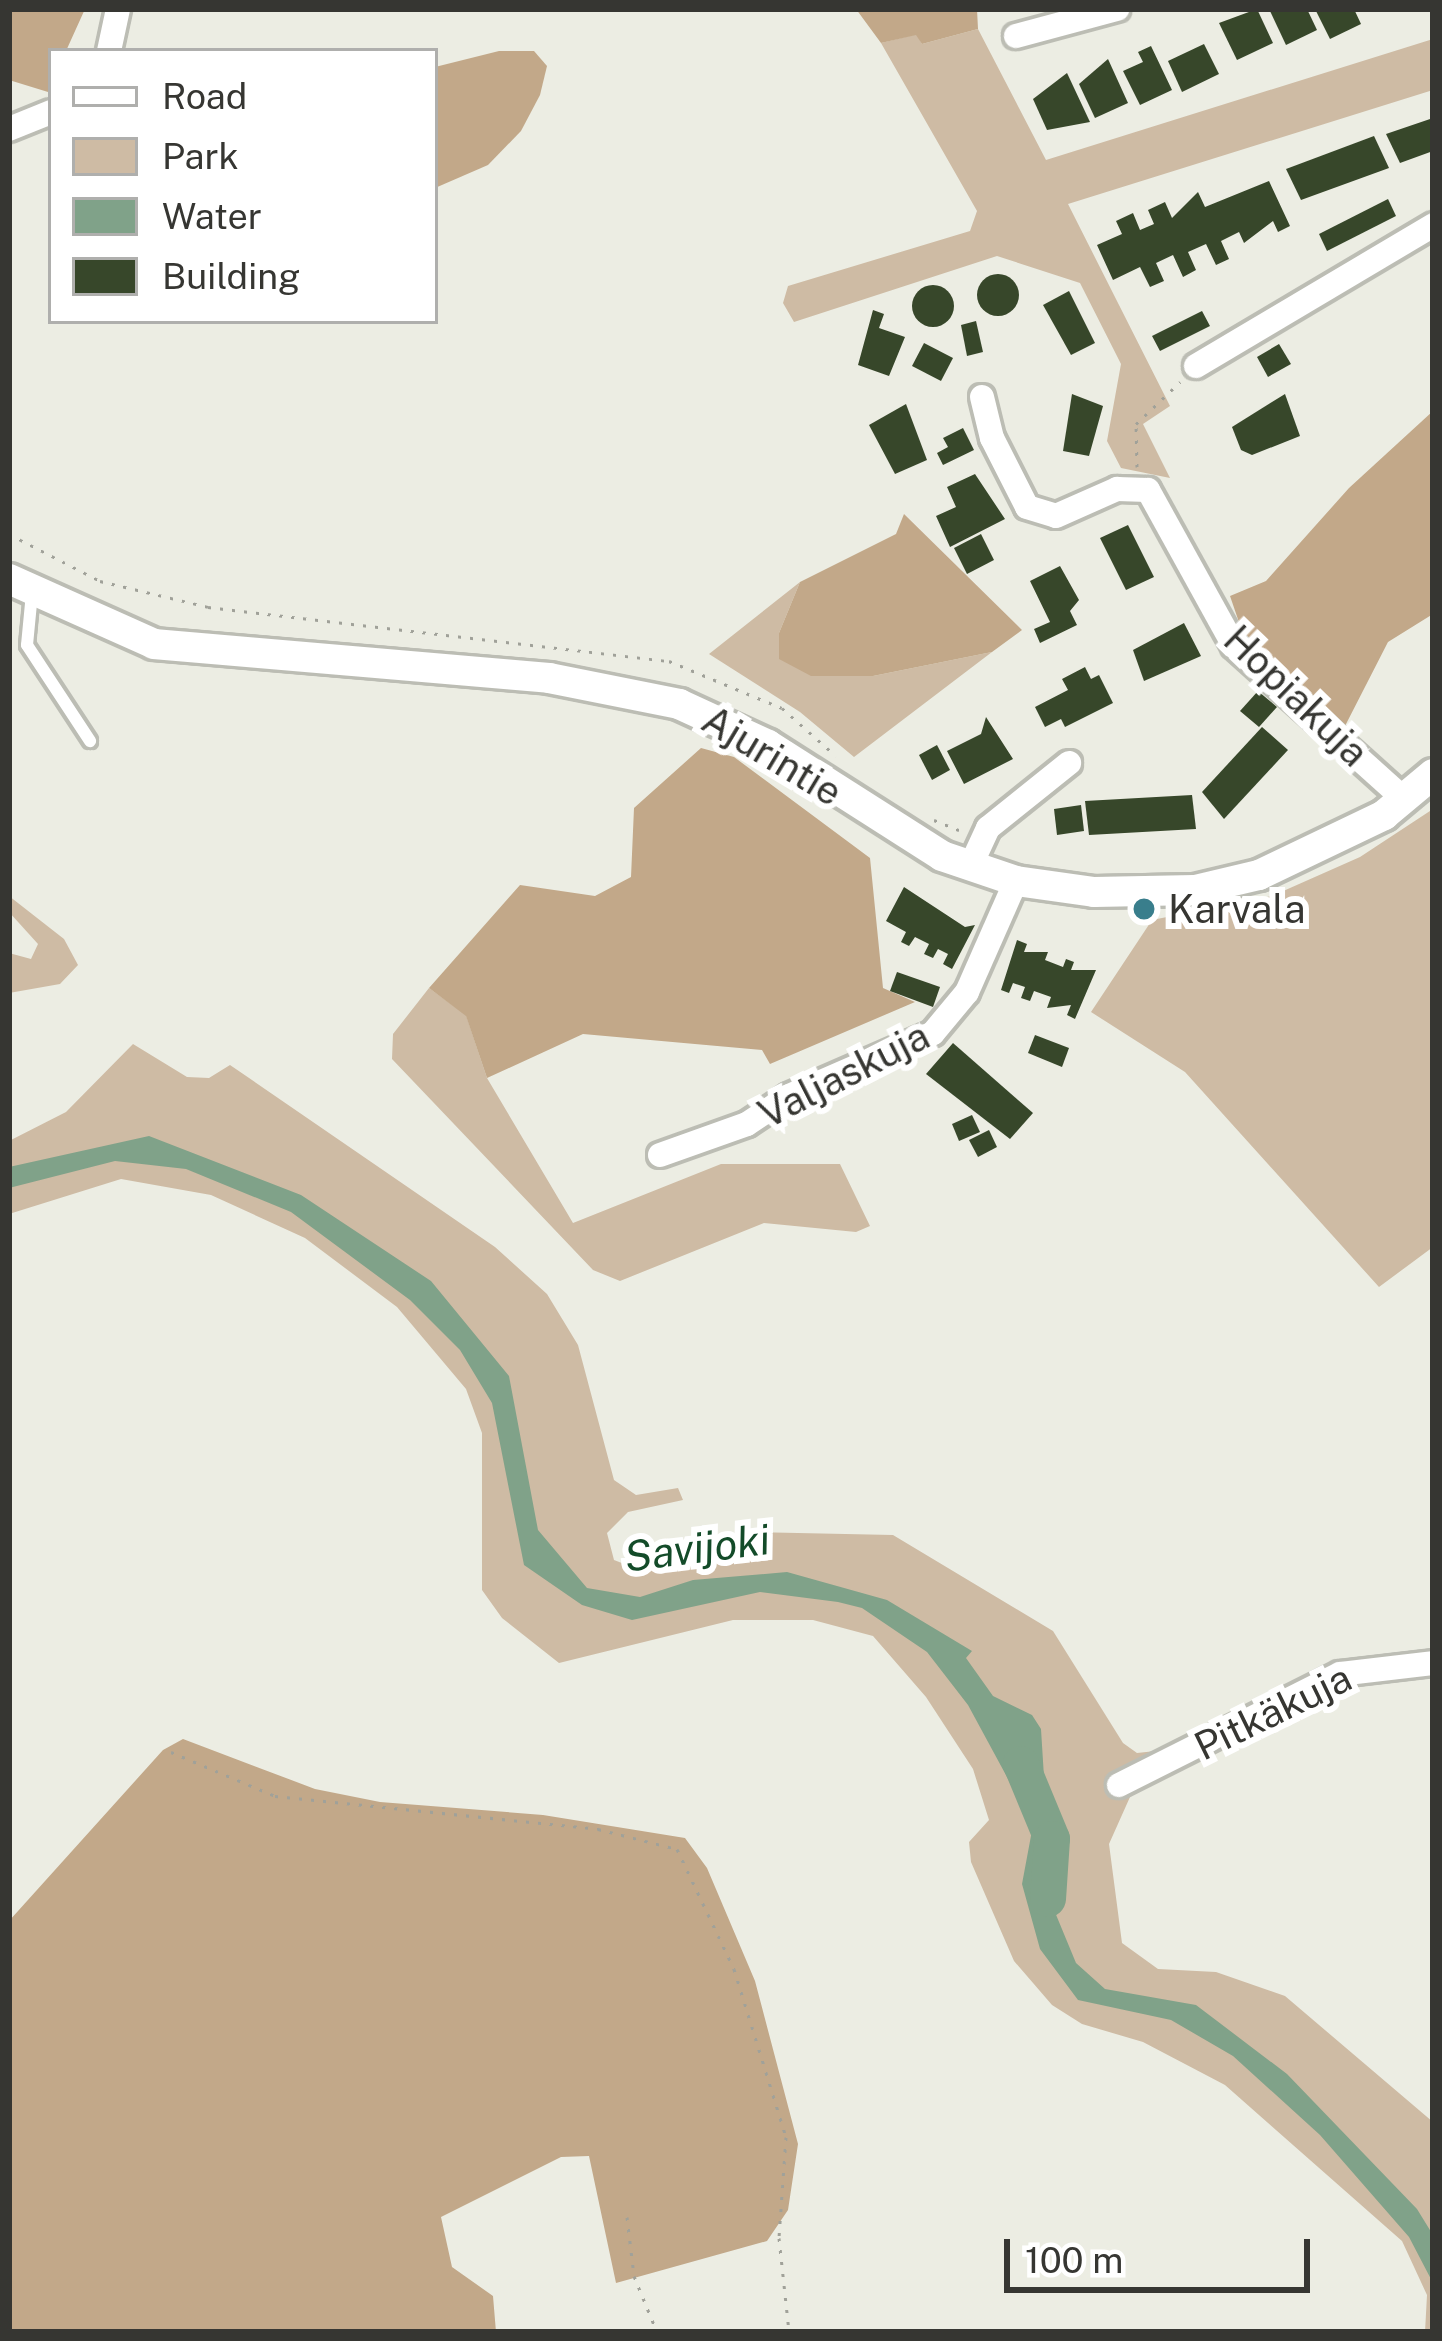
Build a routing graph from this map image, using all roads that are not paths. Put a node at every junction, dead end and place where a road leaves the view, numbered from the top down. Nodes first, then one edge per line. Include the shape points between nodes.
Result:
1 (118, 9) edge
2 (1117, 9) edge
3 (1016, 36) dead end
4 (111, 48) edge
5 (48, 113) edge
6 (9, 128) edge
7 (1433, 225) edge
8 (1196, 366) road end
9 (982, 397) dead end
10 (21, 585) edge
11 (90, 741) dead end
12 (1069, 764) dead end
13 (1433, 775) edge
14 (1404, 799) junction
15 (970, 867) junction
16 (1016, 881) junction
17 (660, 1155) dead end
18 (1433, 1664) edge
19 (1119, 1785) dead end

1 - 4 street
2 - 3 street
5 - 6 street
7 - 8 street
9 - 14 street, Hopiakuja via 1018,495 1037,514 1056,516 1139,487 1160,502 1234,646
10 - 11 lane via 27,644
10 - 15 street, Ajurintie via 154,644 549,678 679,704 724,720 890,828
12 - 15 street via 988,828
13 - 14 street, Ajurintie
14 - 16 street, Ajurintie via 1325,848 1195,890 1094,892
15 - 16 street, Ajurintie
16 - 17 street, Valjaskuja via 967,992 933,1033 789,1096 746,1124
18 - 19 street, Pitkäkuja via 1340,1674

